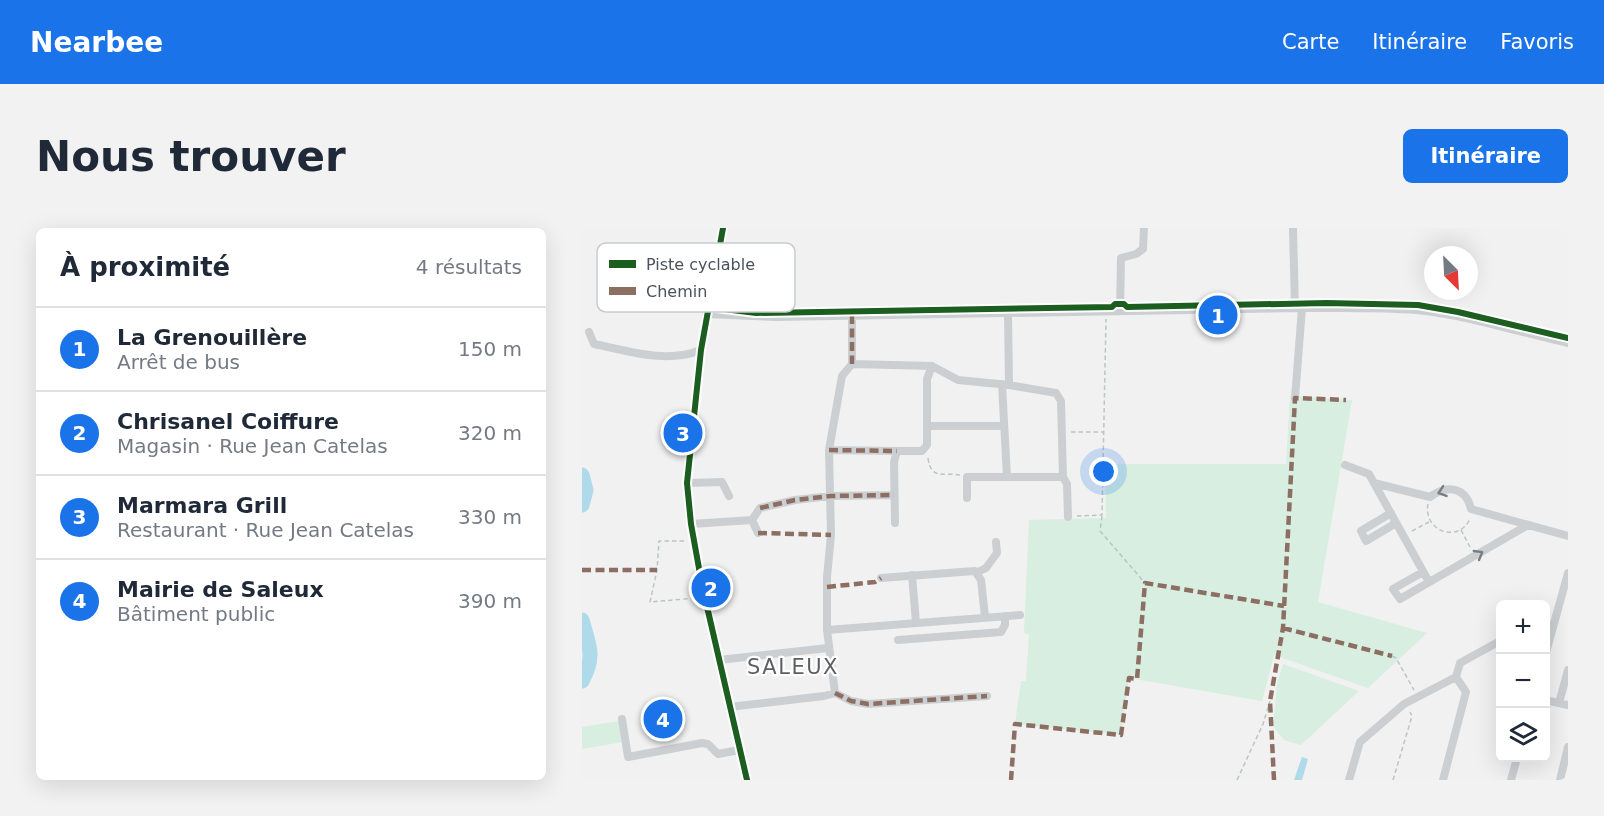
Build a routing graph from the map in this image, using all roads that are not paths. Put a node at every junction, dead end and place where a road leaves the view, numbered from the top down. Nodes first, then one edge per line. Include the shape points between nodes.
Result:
1 (723, 228) edge
2 (1144, 228) edge
3 (1293, 228) edge
4 (720, 243) edge
5 (1298, 308) junction
6 (1120, 311) junction
7 (1008, 313) junction
8 (706, 314) joint
9 (852, 315) junction
10 (589, 332) dead end
11 (1568, 343) edge
12 (701, 350) junction
13 (852, 364) junction
14 (932, 366) junction
15 (1006, 384) junction
16 (1295, 398) dead end
17 (928, 426) junction
18 (1004, 426) junction
19 (829, 450) junction
20 (897, 451) junction
21 (1345, 465) dead end
22 (1007, 477) junction
23 (1063, 477) junction
24 (687, 483) junction
25 (1374, 483) junction
26 (894, 495) junction
27 (729, 496) dead end
28 (831, 496) junction
29 (967, 498) dead end
30 (1391, 513) junction
31 (1068, 517) road end
32 (752, 520) junction
33 (691, 524) junction
34 (895, 524) dead end
35 (1396, 524) junction
36 (1528, 525) junction
37 (758, 533) dead end
38 (1568, 536) edge
39 (996, 542) dead end
40 (978, 572) junction
41 (1423, 572) junction
42 (1568, 573) edge
43 (912, 575) junction
44 (881, 578) dead end
45 (1429, 582) junction
46 (1020, 615) dead end
47 (1005, 616) junction
48 (985, 618) junction
49 (916, 623) junction
50 (827, 630) junction
51 (898, 640) dead end
52 (1496, 643) edge
53 (828, 648) junction
54 (1546, 654) edge
55 (719, 660) junction
56 (1568, 670) edge
57 (1456, 677) junction
58 (835, 693) junction
59 (987, 696) dead end
60 (1563, 704) edge
61 (729, 707) junction
62 (622, 719) dead end
63 (1568, 747) edge
64 (739, 750) junction
65 (1516, 762) edge
66 (747, 780) edge
67 (1349, 780) edge
68 (1443, 780) edge
69 (1510, 780) edge
70 (1560, 780) edge

1 - 4 street
2 - 6 street via 1143,249 1121,258
3 - 5 street
5 - 6 street
5 - 11 street via 1416,310 1472,319
5 - 16 street
6 - 7 street
7 - 9 street
7 - 15 street
8 - 9 street
8 - 12 street
9 - 13 street
10 - 12 street via 594,344 658,357
12 - 24 street
13 - 14 street
13 - 19 street via 842,376
14 - 15 street via 958,380
14 - 17 street via 927,379
15 - 18 street
15 - 23 street via 1056,393 1061,401
17 - 18 street
17 - 20 street via 925,449
18 - 22 street
19 - 20 street
19 - 28 street
20 - 26 street
21 - 25 street via 1369,474
22 - 23 street
22 - 29 street via 967,477
23 - 31 street via 1067,483
24 - 27 street via 722,482
24 - 33 street
25 - 30 street
36 -> 25 street via 1471,509 1461,491 1444,489 1430,497
26 - 28 street
26 - 34 street
28 - 32 street via 760,508
28 - 50 street
30 - 35 street
30 - 35 street via 1360,531 1366,541
32 - 33 street
32 - 37 street
33 - 55 street
35 - 41 street
36 - 38 street
45 -> 36 street
39 - 40 street via 997,553
40 - 43 street
40 - 48 street
41 - 45 street
41 - 45 street via 1394,589 1400,599
42 - 54 street
43 - 44 street
43 - 49 street
46 - 47 street
47 - 48 street
47 - 51 street via 1001,632
48 - 49 street
49 - 50 street
50 - 53 street
52 - 57 street via 1460,663
53 - 55 street
53 - 58 street
55 - 61 street
56 - 60 street
57 - 67 street via 1404,704 1360,742
57 - 68 street via 1466,692
58 - 59 street via 868,704
58 - 61 street
61 - 64 street
62 - 64 street via 628,757 702,742 718,754
63 - 70 street
64 - 66 street
65 - 69 street

